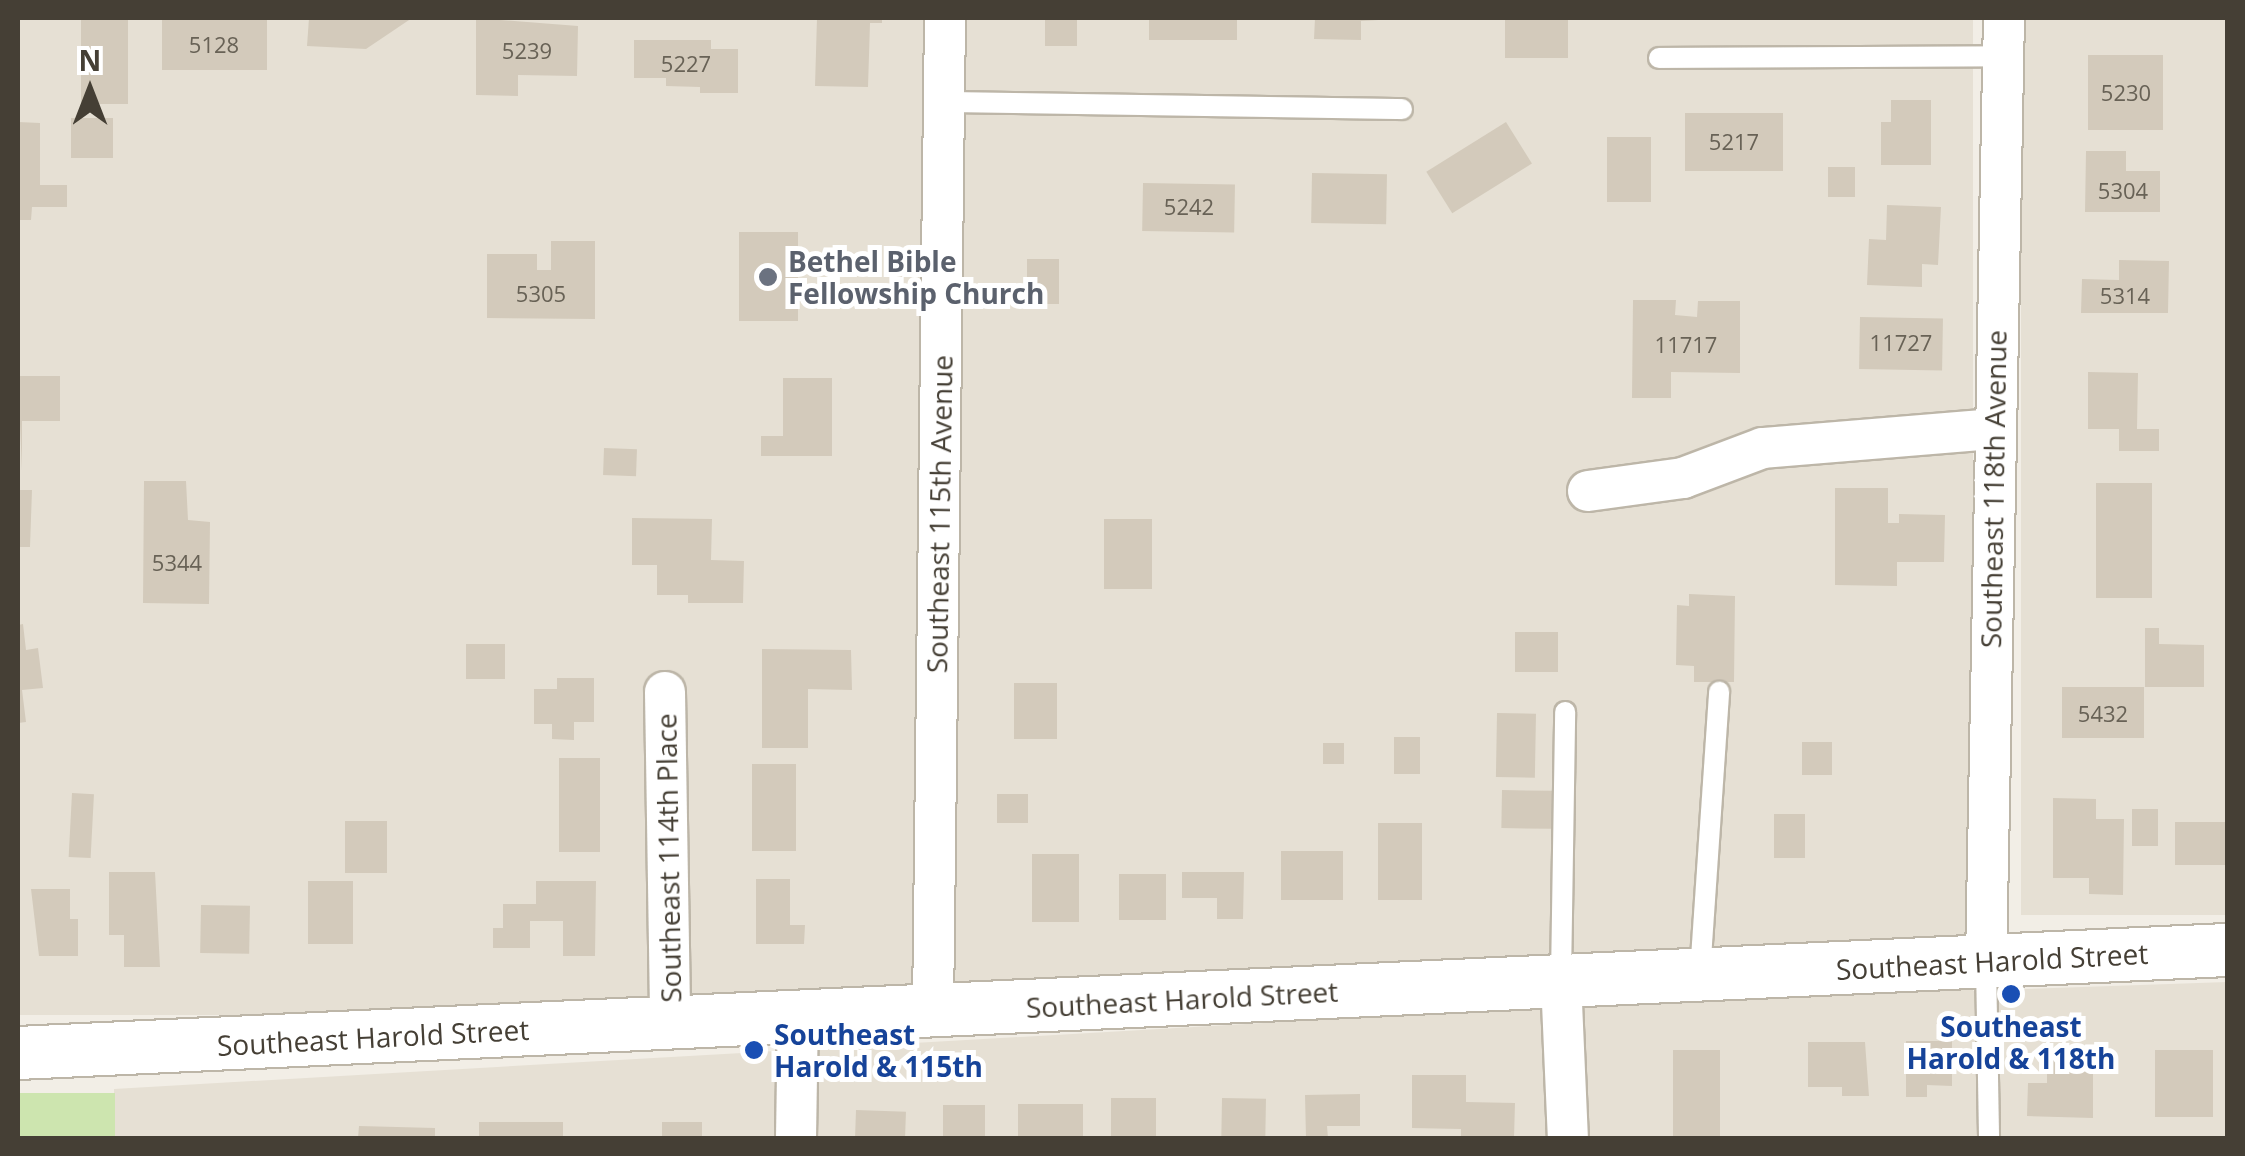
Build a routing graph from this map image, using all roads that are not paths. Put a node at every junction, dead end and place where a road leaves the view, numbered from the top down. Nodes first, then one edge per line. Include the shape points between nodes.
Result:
1 (945, 18) edge
2 (2004, 37) edge
3 (1659, 58) dead end
4 (944, 102) junction
5 (1402, 109) dead end
6 (1992, 429) junction
7 (1588, 491) dead end
8 (665, 692) dead end
9 (1720, 692) dead end
10 (1566, 712) dead end
11 (2228, 950) edge
12 (1986, 962) junction
13 (1700, 975) junction
14 (1562, 980) junction
15 (933, 1011) junction
16 (798, 1016) junction
17 (670, 1023) junction
18 (18, 1054) edge
19 (796, 1138) edge
20 (1568, 1138) edge
21 (1989, 1138) edge

1 - 4 street, Southeast 115th Avenue
2 - 3 lane
2 - 6 street, Southeast 118th Avenue
4 - 5 lane
4 - 15 street, Southeast 115th Avenue
6 - 7 street via 1808,441 1763,448 1683,478
6 - 12 street, Southeast 118th Avenue
8 - 17 street, Southeast 114th Place
9 - 13 lane
10 - 14 lane
11 - 12 street, Southeast Harold Street
12 - 13 street, Southeast Harold Street
12 - 21 lane
13 - 14 street, Southeast Harold Street
14 - 15 street, Southeast Harold Street
14 - 20 street
15 - 16 street, Southeast Harold Street
16 - 17 street, Southeast Harold Street
16 - 19 street
17 - 18 street, Southeast Harold Street

